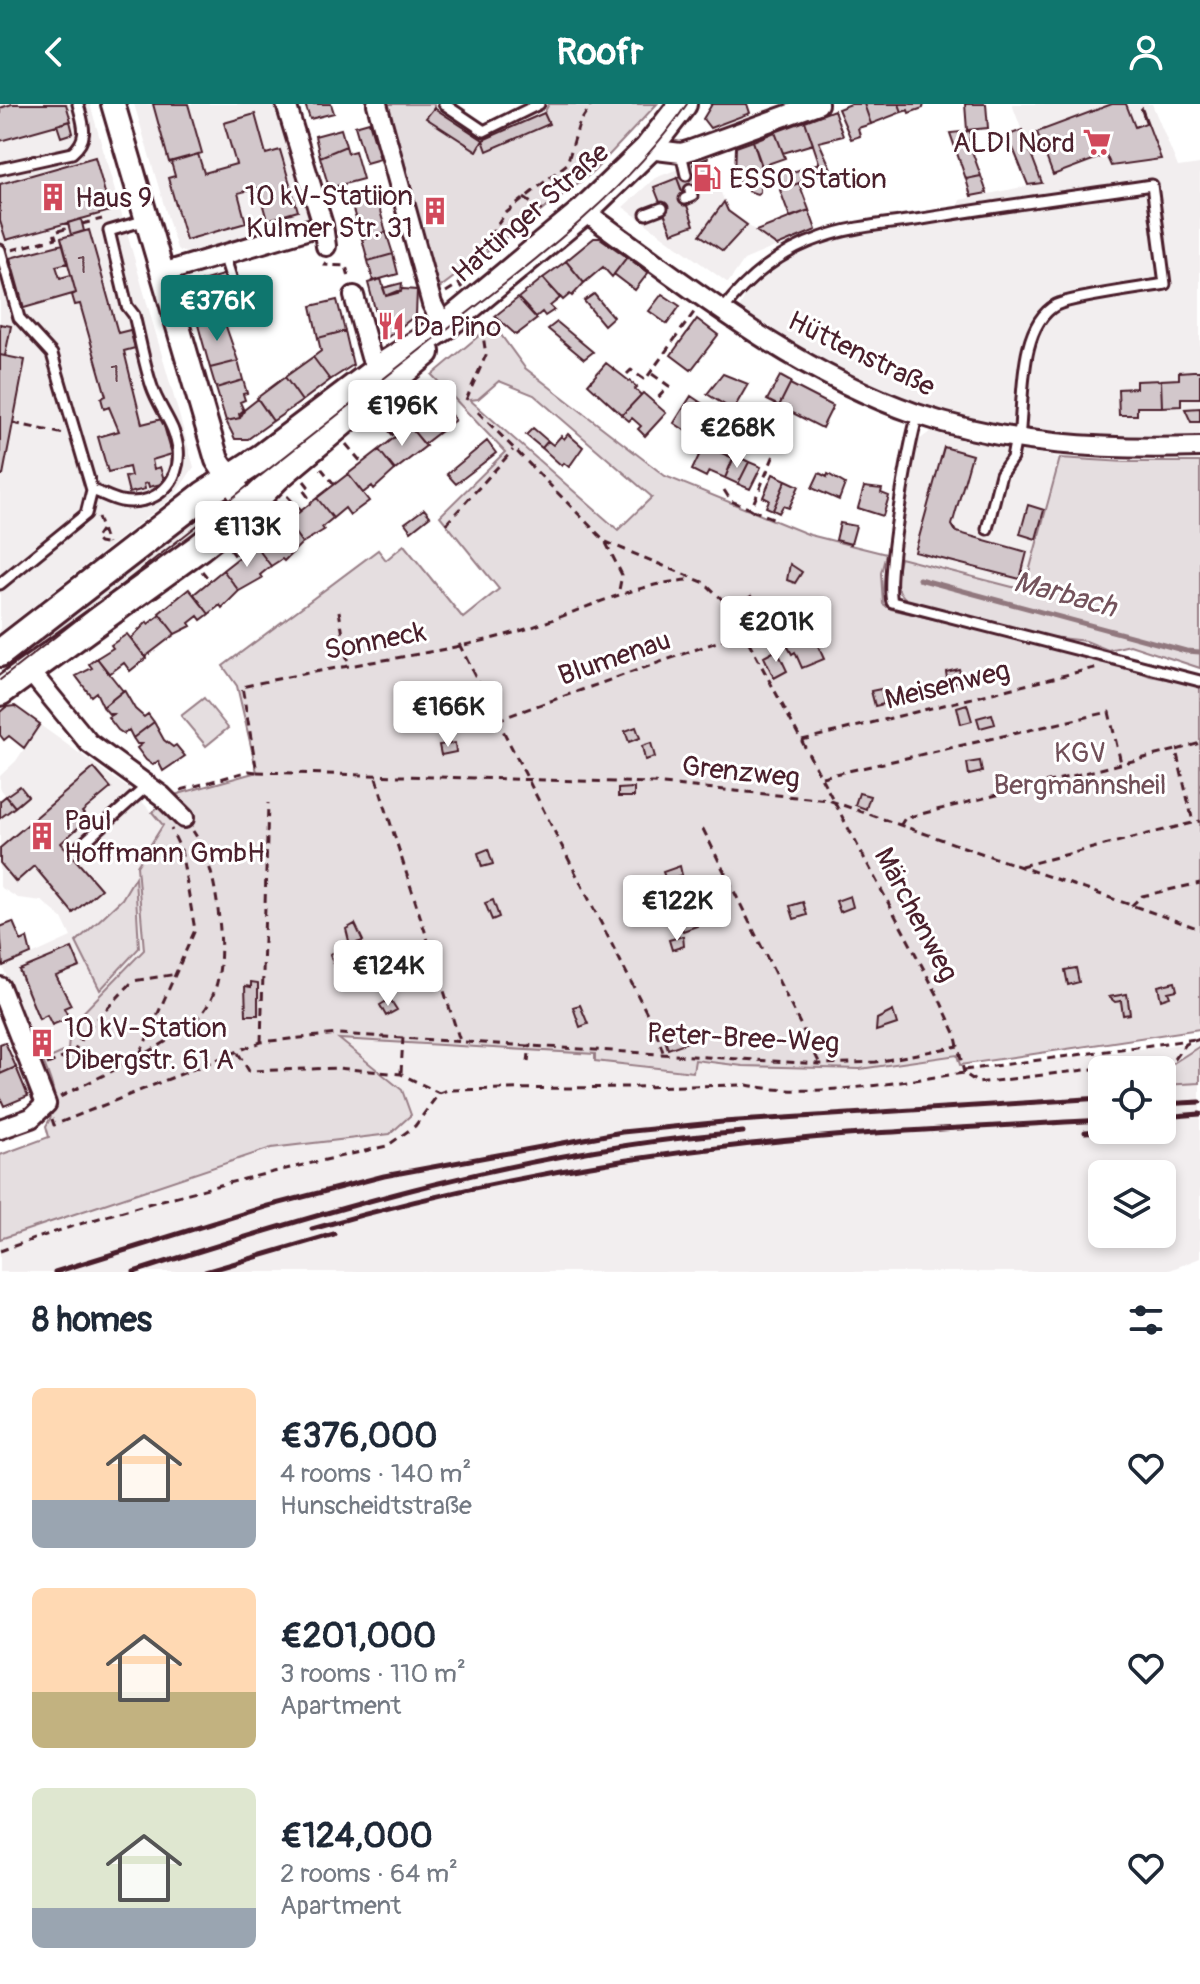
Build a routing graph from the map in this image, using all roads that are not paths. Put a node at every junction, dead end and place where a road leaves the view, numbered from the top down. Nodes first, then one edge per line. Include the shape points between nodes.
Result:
1 (78, 104) edge
2 (113, 104) edge
3 (286, 104) edge
4 (377, 104) edge
5 (444, 104) edge
6 (539, 104) edge
7 (683, 104) edge
8 (818, 104) edge
9 (648, 149) junction
10 (681, 153) junction
11 (0, 169) edge
12 (686, 175) dead end
13 (662, 208) dead end
14 (584, 211) junction
15 (646, 214) dead end
16 (146, 220) junction
17 (323, 225) junction
18 (326, 246) dead end
19 (0, 251) edge
20 (224, 255) junction
21 (162, 273) junction
22 (236, 293) dead end
23 (354, 296) road end
24 (723, 310) junction
25 (444, 327) junction
26 (386, 375) junction
27 (918, 414) junction
28 (1018, 438) junction
29 (1200, 447) edge
30 (228, 479) junction
31 (92, 490) junction
32 (255, 513) junction
33 (987, 529) dead end
34 (0, 584) edge
35 (1, 651) edge
36 (29, 670) junction
37 (1200, 681) edge
38 (0, 692) edge
39 (155, 790) junction
40 (177, 823) road end
41 (79, 847) dead end
42 (0, 987) edge
43 (0, 1129) edge

1 - 11 lane via 85,133 82,145 72,153
2 - 16 street
3 - 17 street
4 - 25 street via 432,304
5 - 6 lane via 484,131
7 - 9 main road, Hattinger Straße
8 - 10 street
9 - 10 street
9 - 14 main road, Hattinger Straße
10 - 12 lane
13 - 15 lane
14 - 24 street, Hüttenstraße
14 - 25 main road, Hattinger Straße
16 - 21 street
16 - 31 lane via 109,231 151,385 178,448 177,467 173,482 155,497 121,501
17 - 18 street
17 - 20 street
19 - 31 lane via 19,318 52,354
20 - 21 street
20 - 22 lane
21 - 30 street via 217,460
23 - 26 street via 371,357
24 - 27 street, Hüttenstraße via 812,364
24 - 28 lane via 757,274 820,238 1152,185 1165,284 1057,305 1040,319 1027,355
25 - 26 main road, Hattinger Straße
26 - 30 main road, Hattinger Straße
26 - 32 main road, Hattinger Straße via 277,477
27 - 28 street, Hüttenstraße
27 - 37 lane via 891,578 892,602
28 - 29 street, Hüttenstraße via 1103,448
28 - 33 lane via 1001,474
30 - 32 street
30 - 35 main road, Hattinger Straße
31 - 34 lane via 86,514
32 - 36 main road, Hattinger Straße
36 - 38 main road, Hattinger Straße
36 - 39 street via 89,743
39 - 40 street
39 - 41 lane
42 - 43 street via 46,1104 31,1118

